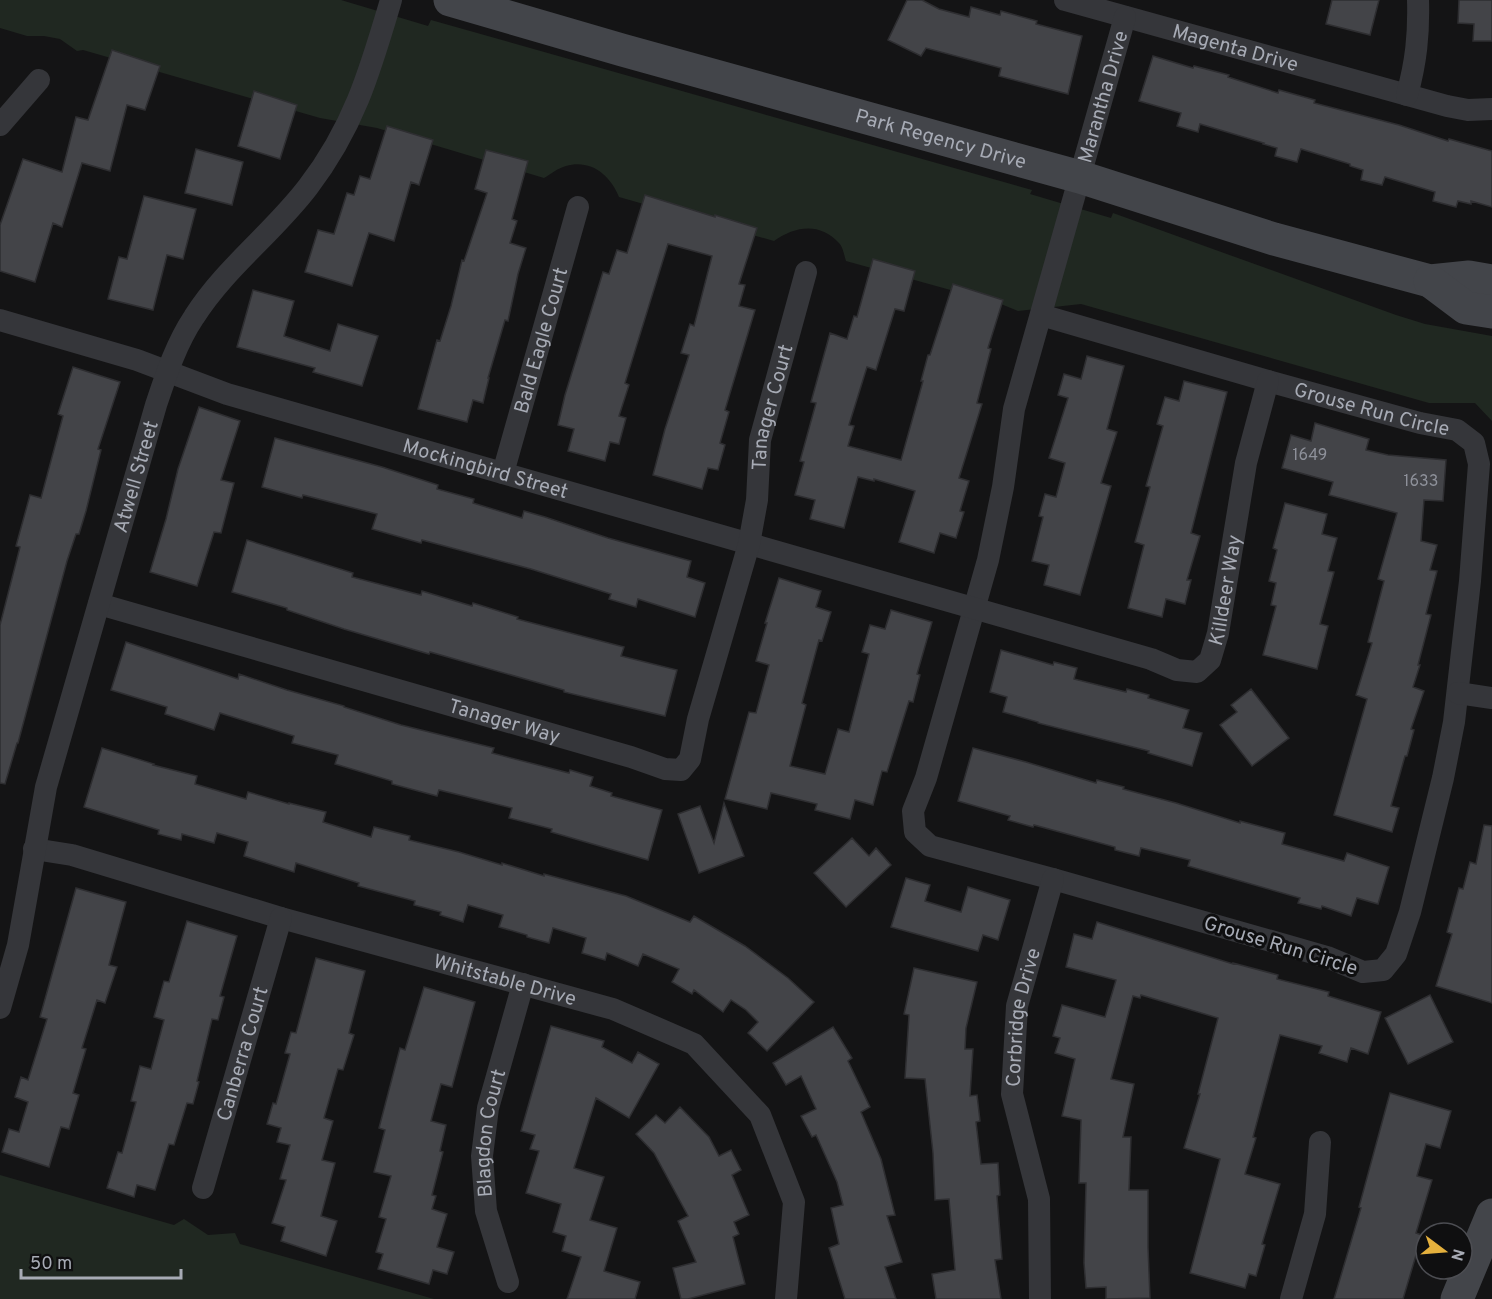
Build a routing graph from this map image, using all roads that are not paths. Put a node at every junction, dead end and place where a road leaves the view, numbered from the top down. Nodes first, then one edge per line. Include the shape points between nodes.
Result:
1 (391, 0) edge
2 (450, 0) edge
3 (1065, 0) edge
4 (1418, 0) edge
5 (1125, 17) junction
6 (39, 80) dead end
7 (1407, 95) junction
8 (1492, 109) edge
9 (0, 125) edge
10 (1080, 177) junction
11 (578, 207) dead end
12 (806, 272) dead end
13 (1430, 281) junction
14 (1492, 281) edge
15 (1492, 312) edge
16 (1041, 315) junction
17 (0, 320) edge
18 (167, 372) junction
19 (1268, 381) junction
20 (503, 474) junction
21 (749, 544) junction
22 (99, 604) junction
23 (975, 609) junction
24 (1458, 693) junction
25 (1492, 698) edge
26 (34, 849) junction
27 (1053, 879) junction
28 (281, 918) junction
29 (523, 984) junction
30 (0, 1008) edge
31 (1320, 1142) dead end
32 (203, 1188) dead end
33 (1492, 1215) edge
34 (508, 1282) dead end
35 (786, 1299) edge
36 (1040, 1299) edge
37 (1291, 1299) edge
38 (1457, 1299) edge

1 - 18 street, Atwell Street via 366,82 333,152 308,187 207,299 182,336
2 - 10 street, Park Regency Drive
3 - 5 street, Magenta Drive
4 - 7 street via 1419,33
5 - 7 street, Magenta Drive
5 - 10 street, Marantha Drive
6 - 9 street
7 - 8 street, Magenta Drive via 1468,110
10 - 13 street, Park Regency Drive via 1274,239
10 - 16 street, Grouse Run Circle
11 - 20 street, Bald Eagle Court
12 - 21 street, Tanager Court via 760,440 757,501
13 - 14 street, Park Regency Drive
13 - 15 street, Park Regency Drive via 1466,308
16 - 19 street, Grouse Run Circle
16 - 23 street, Grouse Run Circle via 1014,409 996,526
17 - 18 street, Mockingbird Street
18 - 20 street, Mockingbird Street via 227,394
18 - 22 street, Atwell Street
19 - 23 street, Killdeer Way via 1246,463 1218,633 1210,660 1197,672 1177,670
19 - 24 street, Grouse Run Circle via 1457,430 1474,443 1479,464
20 - 21 street, Mockingbird Street
21 - 22 street, Tanager Way via 690,759 681,770 652,765
21 - 23 street, Mockingbird Street
22 - 26 street, Atwell Street via 46,787
23 - 27 street, Grouse Run Circle via 913,811 915,832 930,846
24 - 25 street
24 - 27 street, Grouse Run Circle via 1443,778 1410,912 1396,954 1383,970 1364,972 1327,957
26 - 28 street, Whitstable Drive via 72,855
26 - 30 street, Atwell Street via 18,945
27 - 36 street, Corbridge Drive via 1017,1006 1012,1094 1039,1199
28 - 29 street, Whitstable Drive
28 - 32 street, Canberra Court
29 - 34 street, Blagdon Court via 488,1108 482,1156 486,1211
29 - 35 street, Whitstable Drive via 613,1009 694,1044 760,1115 794,1202
31 - 37 street via 1315,1214
33 - 38 street

